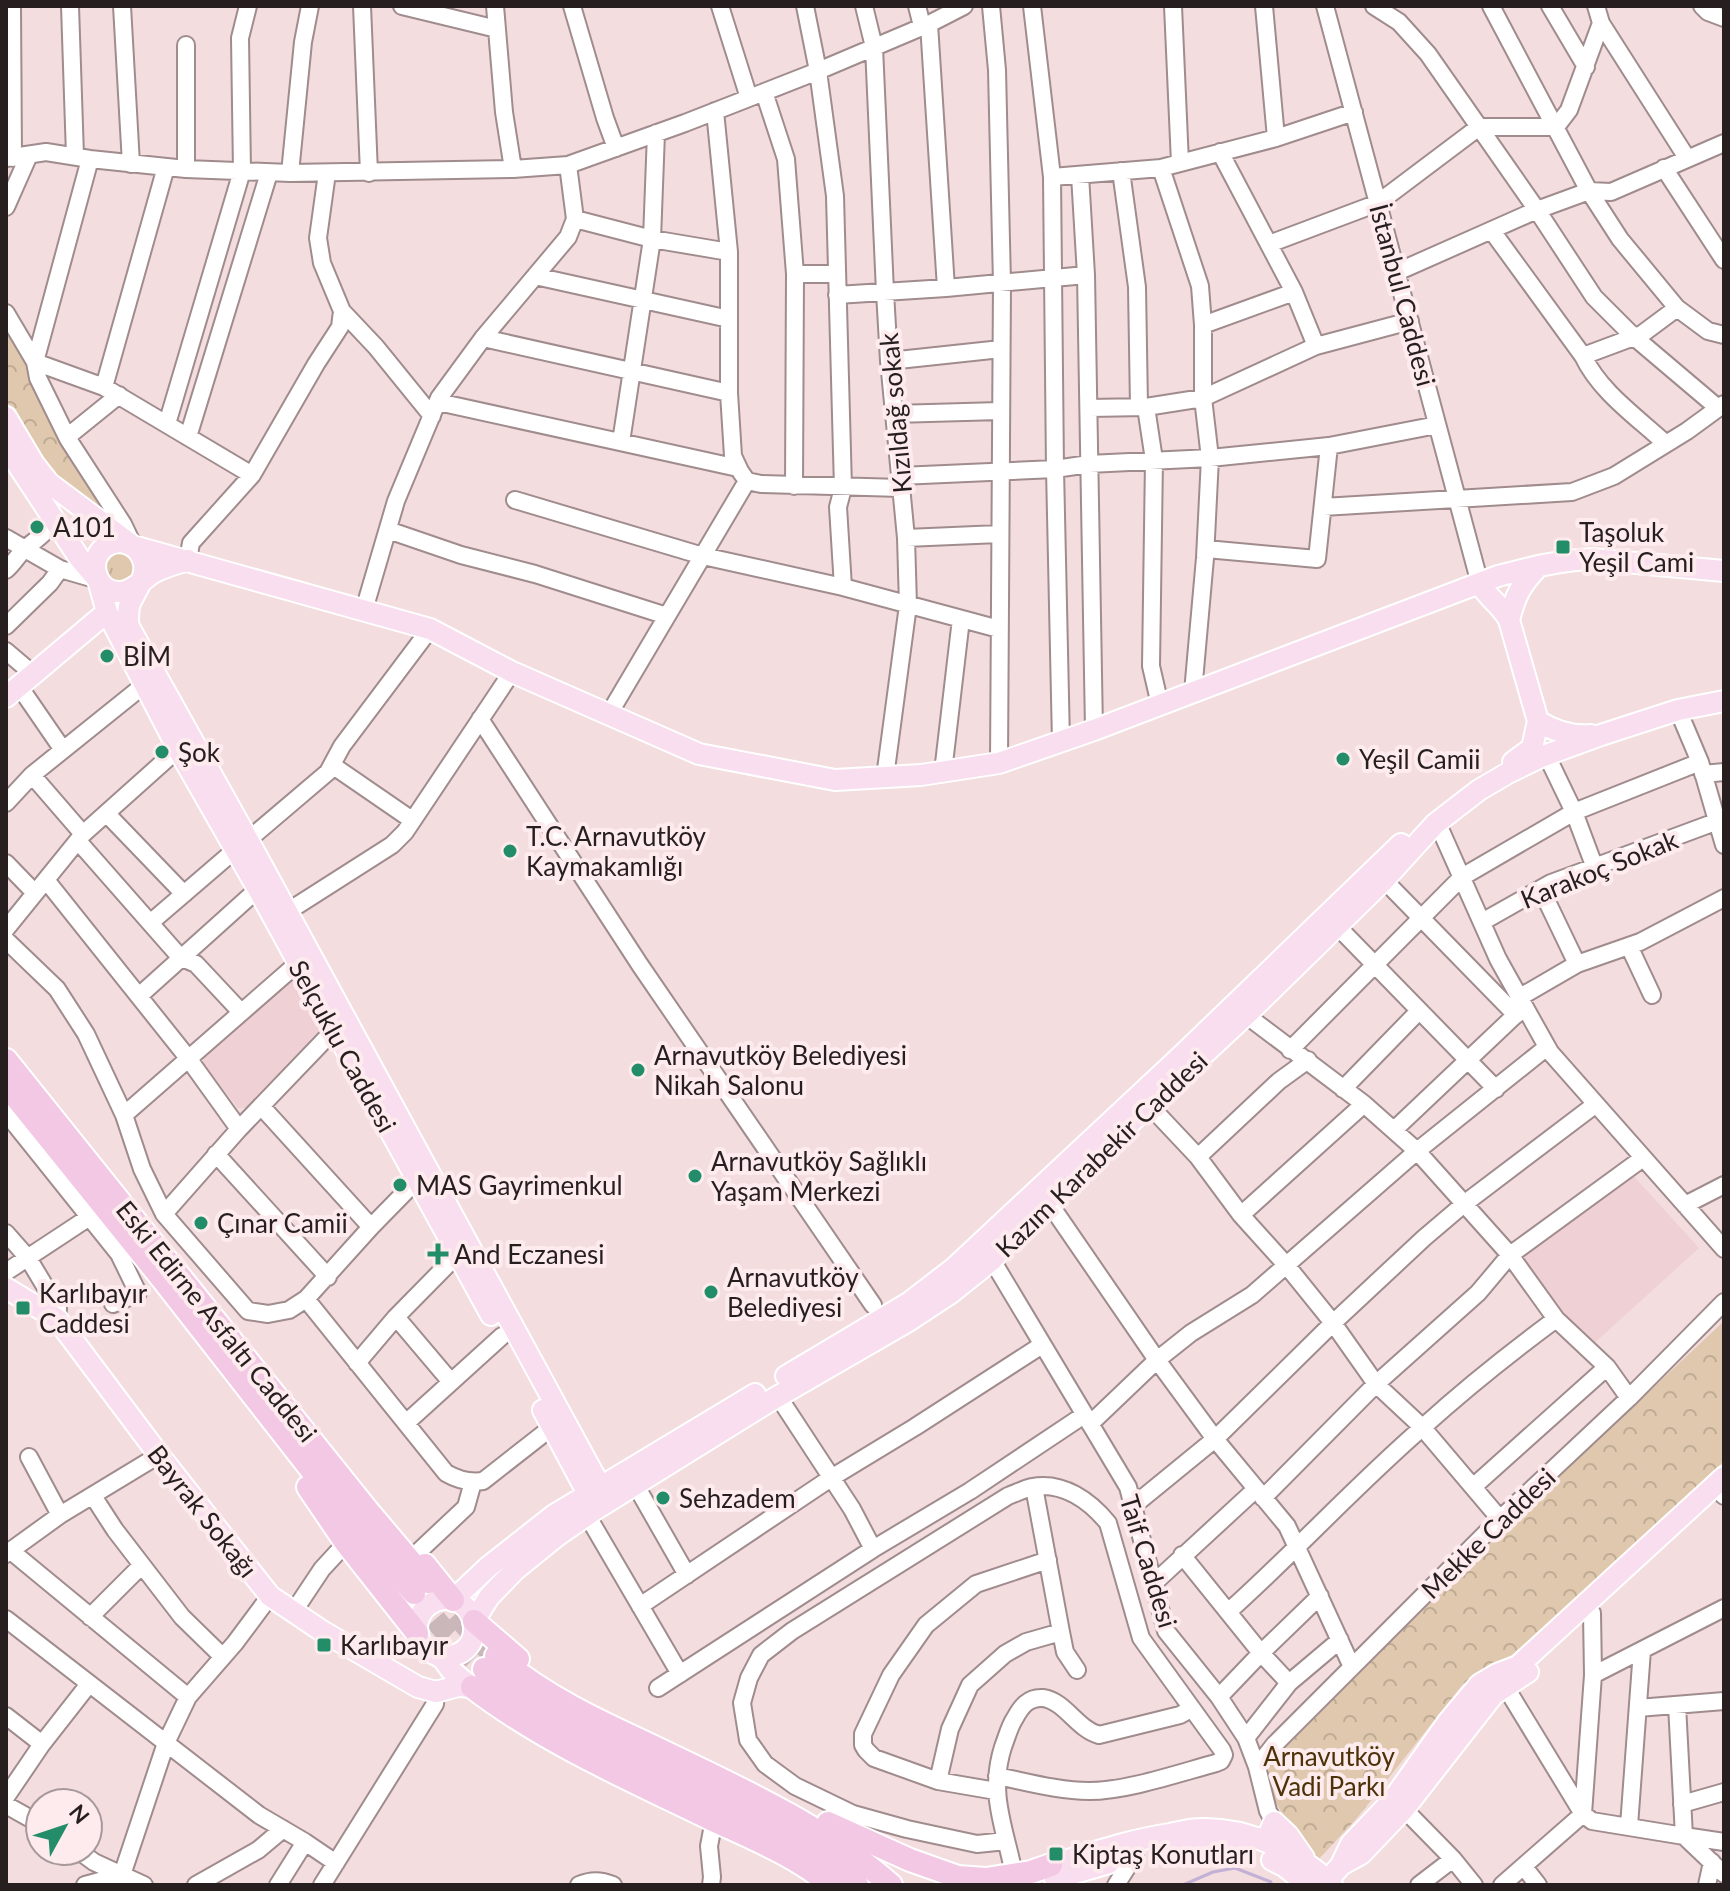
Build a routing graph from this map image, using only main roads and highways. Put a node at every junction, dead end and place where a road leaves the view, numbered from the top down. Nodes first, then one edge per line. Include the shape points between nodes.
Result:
1 (6, 417) edge
2 (6, 447) edge
3 (133, 546) junction
4 (188, 560) junction
5 (1539, 566) junction
6 (1724, 571) edge
7 (98, 580) junction
8 (140, 582) junction
9 (1480, 584) junction
10 (107, 612) junction
11 (1509, 620) junction
12 (19, 685) edge
13 (1724, 701) edge
14 (1538, 721) junction
15 (1601, 735) junction
16 (241, 845) junction
17 (340, 1026) junction
18 (6, 1060) edge
19 (6, 1085) edge
20 (451, 1229) junction
21 (6, 1288) edge
22 (879, 1320) junction
23 (224, 1359) junction
24 (255, 1368) junction
25 (1722, 1490) edge
26 (596, 1501) junction
27 (453, 1600) junction
28 (474, 1621) junction
29 (438, 1652) junction
30 (484, 1671) junction
31 (1501, 1680) junction
32 (419, 1686) junction
33 (732, 1785) junction
34 (769, 1825) junction
35 (1261, 1839) junction
36 (1034, 1877) edge
37 (1323, 1878) edge
38 (803, 1885) edge
39 (831, 1885) edge
40 (857, 1885) edge
41 (891, 1885) edge

1 - 3 main road via 49,483
2 - 7 main road, Selçuklu Caddesi
3 - 4 main road
3 - 7 main road via 119,542 105,547 95,561
3 - 8 main road, Selçuklu Caddesi via 145,566
4 - 8 main road
4 - 9 main road via 430,629 512,672 699,754 835,780 999,763
5 - 6 main road via 1592,559
5 - 9 main road
5 - 11 main road via 1519,590
7 - 8 main road via 117,592
7 - 10 main road, Selçuklu Caddesi
8 - 16 main road, Selçuklu Caddesi via 128,609 128,625
9 - 11 main road
10 - 12 main road
10 - 16 main road, Selçuklu Caddesi via 178,749
11 - 14 main road
13 - 15 main road, Kazım Karabekir Caddesi
14 - 15 main road via 1554,731
14 - 22 main road, Kazım Karabekir Caddesi via 1532,748 1444,803 954,1268
15 - 22 main road, Kazım Karabekir Caddesi via 1508,773 1437,822 1246,1015 1047,1200 992,1260 951,1293
16 - 17 main road, Selçuklu Caddesi via 287,912
16 - 17 main road, Selçuklu Caddesi via 298,963
17 - 20 main road, Selçuklu Caddesi
17 - 20 main road, Selçuklu Caddesi via 416,1181
18 - 24 highway, Eski Edirne Asfaltı Caddesi
19 - 23 highway, Eski Edirne Asfaltı Caddesi via 97,1212
20 - 26 main road, Selçuklu Caddesi
20 - 26 main road, Selçuklu Caddesi via 457,1255
21 - 32 main road, Bayrak Sokağı via 57,1319 270,1596
22 - 26 main road, Kazım Karabekir Caddesi
22 - 26 main road, Kazım Karabekir Caddesi via 778,1396 635,1484
23 - 24 highway, Eski Edirne Asfaltı Caddesi via 331,1495 421,1588
23 - 29 highway via 346,1543
24 - 27 highway via 294,1401
25 - 31 main road
25 - 31 main road via 1527,1673
26 - 27 main road, Kazım Karabekir Caddesi via 554,1515
26 - 28 main road, Kazım Karabekir Caddesi via 515,1570
27 - 28 main road via 466,1607
27 - 29 main road via 436,1600 423,1610 417,1625
28 - 29 main road via 467,1648
28 - 33 highway via 532,1670 681,1748
29 - 30 main road
29 - 32 main road via 419,1669
30 - 32 main road via 458,1686
30 - 33 highway via 525,1679 557,1700
30 - 34 highway via 564,1725
30 - 34 highway via 520,1721 585,1758 714,1820
31 - 37 main road via 1404,1809 1361,1854
31 - 37 main road via 1480,1684 1392,1801
33 - 34 highway
34 - 36 highway via 811,1815 958,1877
34 - 38 highway
34 - 39 highway via 796,1859
34 - 40 highway
34 - 41 highway via 844,1847
35 - 36 main road via 1199,1828 1151,1837
35 - 37 main road
35 - 37 main road via 1274,1822
36 - 37 main road via 1197,1843 1257,1852

